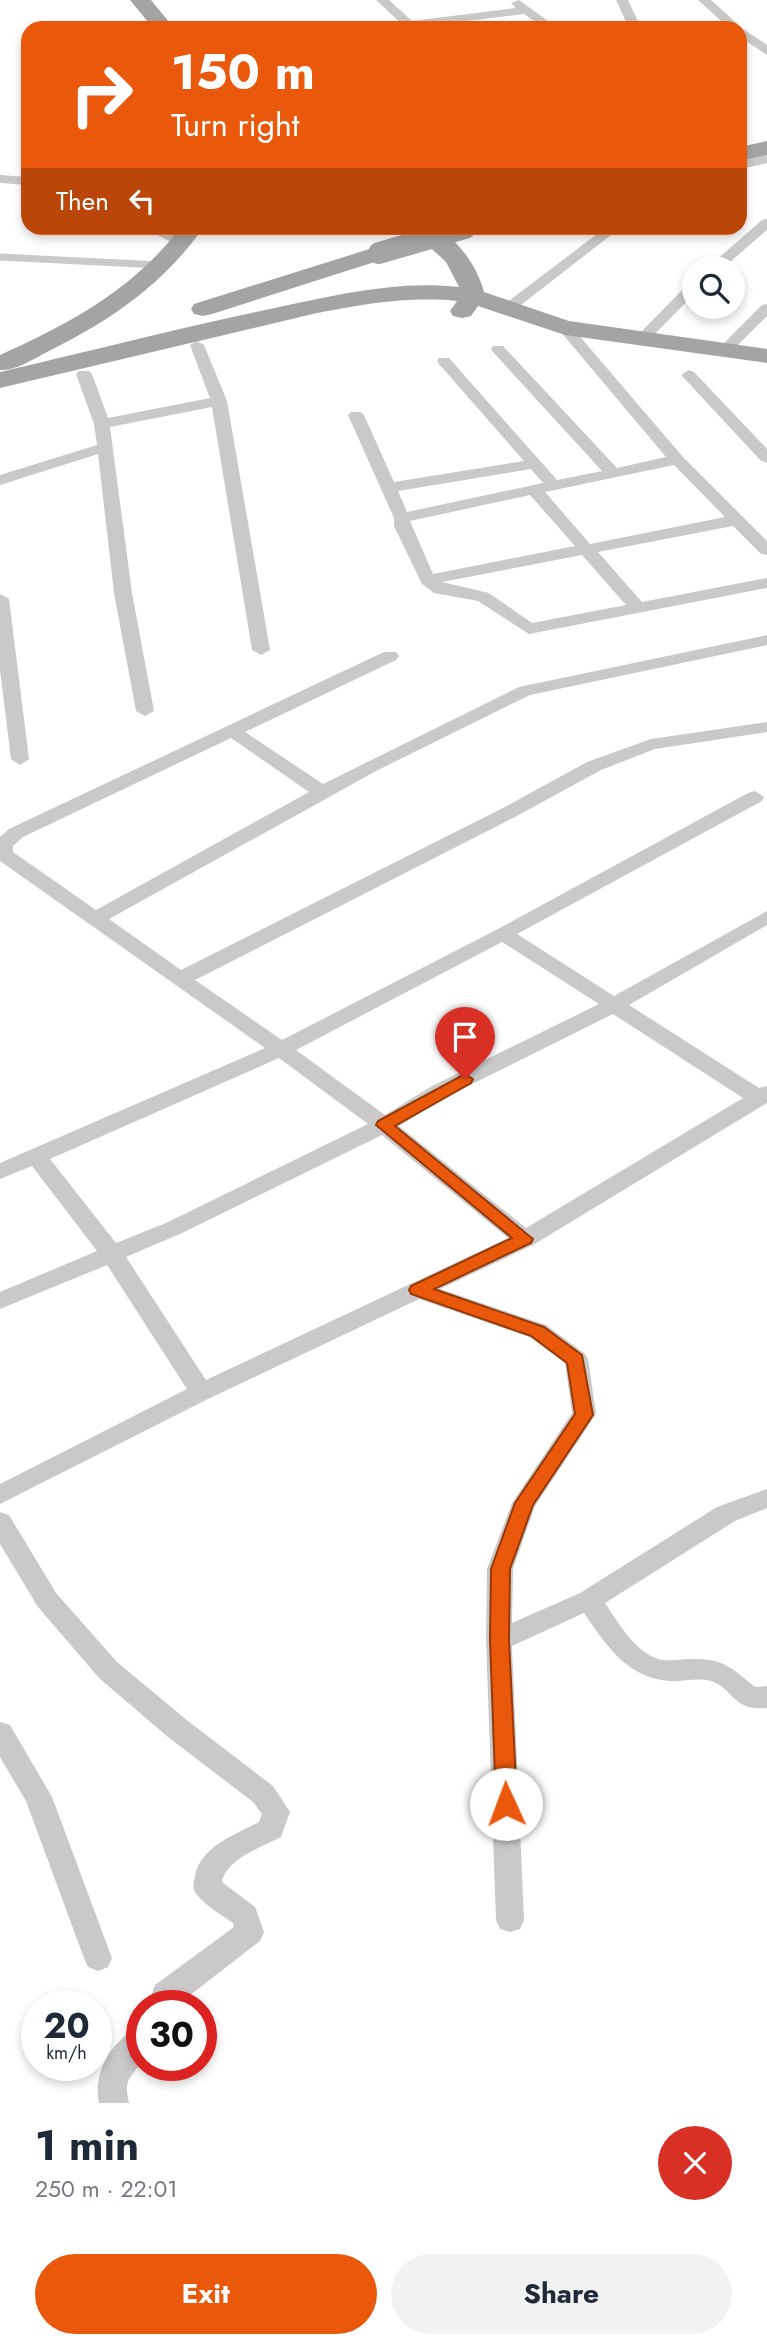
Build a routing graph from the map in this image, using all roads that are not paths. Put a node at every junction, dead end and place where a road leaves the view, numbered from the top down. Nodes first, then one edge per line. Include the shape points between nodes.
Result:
1 (140, 0) edge
2 (398, 0) edge
3 (512, 0) edge
4 (622, 0) edge
5 (704, 0) edge
6 (382, 1) edge
7 (526, 10) junction
8 (158, 21) edge
9 (404, 21) edge
10 (440, 21) edge
11 (542, 21) edge
12 (632, 21) edge
13 (728, 21) edge
14 (747, 36) edge
15 (767, 51) edge
16 (0, 179) edge
17 (21, 180) edge
18 (762, 223) edge
19 (186, 235) edge
20 (431, 235) edge
21 (441, 235) edge
22 (603, 235) edge
23 (727, 256) edge
24 (0, 257) edge
25 (162, 265) junction
26 (131, 291) junction
27 (682, 298) edge
28 (466, 305) junction
29 (507, 309) junction
30 (767, 309) edge
31 (565, 328) junction
32 (644, 337) junction
33 (0, 345) edge
34 (197, 345) junction
35 (498, 349) dead end
36 (726, 349) junction
37 (767, 356) edge
38 (444, 360) dead end
39 (0, 364) edge
40 (0, 374) edge
41 (84, 374) junction
42 (689, 376) dead end
43 (0, 380) edge
44 (0, 392) edge
45 (219, 401) junction
46 (356, 415) dead end
47 (102, 424) junction
48 (105, 447) junction
49 (767, 458) edge
50 (677, 460) junction
51 (535, 464) junction
52 (614, 474) junction
53 (0, 480) edge
54 (554, 486) junction
55 (388, 488) junction
56 (534, 490) junction
57 (402, 519) junction
58 (737, 520) junction
59 (587, 550) junction
60 (767, 550) edge
61 (428, 580) junction
62 (767, 583) edge
63 (0, 599) edge
64 (639, 609) junction
65 (1, 623) edge
66 (767, 640) edge
67 (261, 650) dead end
68 (390, 656) dead end
69 (145, 711) dead end
70 (767, 727) edge
71 (232, 731) junction
72 (20, 759) dead end
73 (322, 792) junction
74 (755, 797) dead end
75 (767, 917) edge
76 (95, 919) junction
77 (503, 934) junction
78 (180, 979) junction
79 (615, 1004) junction
80 (281, 1049) junction
81 (763, 1096) edge
82 (384, 1125) junction
83 (36, 1156) junction
84 (0, 1172) edge
85 (525, 1239) junction
86 (112, 1254) junction
87 (418, 1290) junction
88 (0, 1301) edge
89 (202, 1392) junction
90 (0, 1495) edge
91 (767, 1498) edge
92 (0, 1521) edge
93 (589, 1600) junction
94 (499, 1640) junction
95 (767, 1697) edge
96 (0, 1733) edge
97 (510, 1920) dead end
98 (98, 1958) dead end
99 (170, 1990) edge
100 (126, 2056) edge
101 (114, 2103) edge

1 - 8 main road
2 - 6 street
3 - 7 street
4 - 12 street
5 - 13 street
6 - 9 street
7 - 10 street
7 - 11 street
14 - 15 street
16 - 17 street
18 - 23 street
19 - 25 main road
20 - 28 main road via 444,243 470,277
21 - 40 main road, bridge
22 - 29 street
24 - 25 lane
25 - 26 main road
26 - 33 main road
26 - 39 main road via 59,338
27 - 32 street
28 - 29 main road
28 - 34 main road via 365,313
28 - 43 main road via 430,291 330,303
29 - 31 main road
30 - 36 street
31 - 32 main road
31 - 50 street
32 - 36 main road
34 - 41 main road
34 - 45 street
35 - 52 street
36 - 37 main road
38 - 51 street
41 - 44 main road
41 - 47 street
42 - 49 street
45 - 47 street
45 - 67 street
46 - 55 street
47 - 48 street
48 - 53 street
48 - 69 street via 123,593
50 - 52 street
50 - 58 street
51 - 54 street
51 - 55 street
52 - 54 street
54 - 56 street
55 - 57 street
56 - 57 street
56 - 59 street
57 - 61 street
58 - 59 street
58 - 60 street
59 - 61 street
59 - 64 street
61 - 64 street via 440,589 483,597 529,629
62 - 64 street
63 - 65 street
65 - 72 street
66 - 73 street via 525,691
68 - 71 street
70 - 78 street via 651,744 594,766
71 - 73 street
71 - 76 street via 16,833 4,845 3,854
73 - 76 street
74 - 77 street
75 - 79 street
76 - 78 street
77 - 79 street
77 - 80 street
78 - 80 street
79 - 81 street
79 - 82 street via 440,1091
80 - 82 street
80 - 83 street
81 - 85 street
82 - 85 street
82 - 86 street
83 - 84 street
83 - 86 street
85 - 87 street
86 - 88 street
86 - 89 street
87 - 89 street
87 - 94 street via 538,1331 576,1360 584,1415 524,1503 500,1569
89 - 90 street
91 - 93 street via 726,1514
92 - 99 street via 47,1600 108,1670 263,1794 276,1812 271,1829 228,1852 210,1869 207,1887 245,1916 250,1932
93 - 94 street
93 - 95 street via 626,1651 644,1664 662,1671 722,1674 743,1694 753,1699
94 - 97 street
96 - 98 street via 38,1797
100 - 101 street via 116,2067 109,2089

